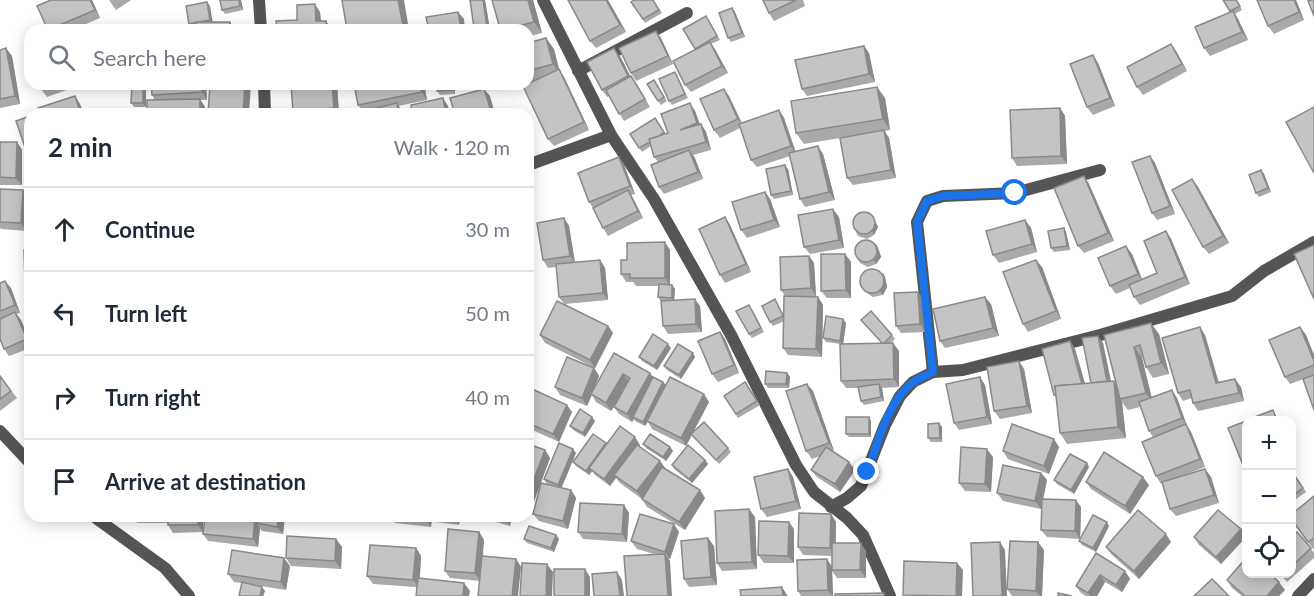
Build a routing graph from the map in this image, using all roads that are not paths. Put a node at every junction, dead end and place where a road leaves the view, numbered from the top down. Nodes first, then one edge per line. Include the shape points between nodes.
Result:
1 (259, 0) edge
2 (543, 0) edge
3 (687, 13) dead end
4 (261, 24) edge
5 (578, 71) junction
6 (264, 90) edge
7 (265, 108) edge
8 (611, 135) junction
9 (534, 163) edge
10 (1100, 170) dead end
11 (1314, 242) edge
12 (933, 372) junction
13 (0, 431) edge
14 (24, 457) edge
15 (831, 507) junction
16 (101, 522) edge
17 (1314, 579) edge
18 (189, 596) edge
19 (890, 596) edge
20 (1298, 596) edge

1 - 4 street
2 - 5 street
3 - 5 street
5 - 8 street
6 - 7 street
8 - 9 street
8 - 15 street via 654,199 714,304 796,465 814,492
10 - 12 street via 1015,193 943,196 927,201 917,222
11 - 12 street via 1264,271 1232,296 963,370
12 - 15 street via 913,382 900,396 861,486
13 - 14 street
15 - 19 street via 863,536
16 - 18 street via 165,567
17 - 20 street

